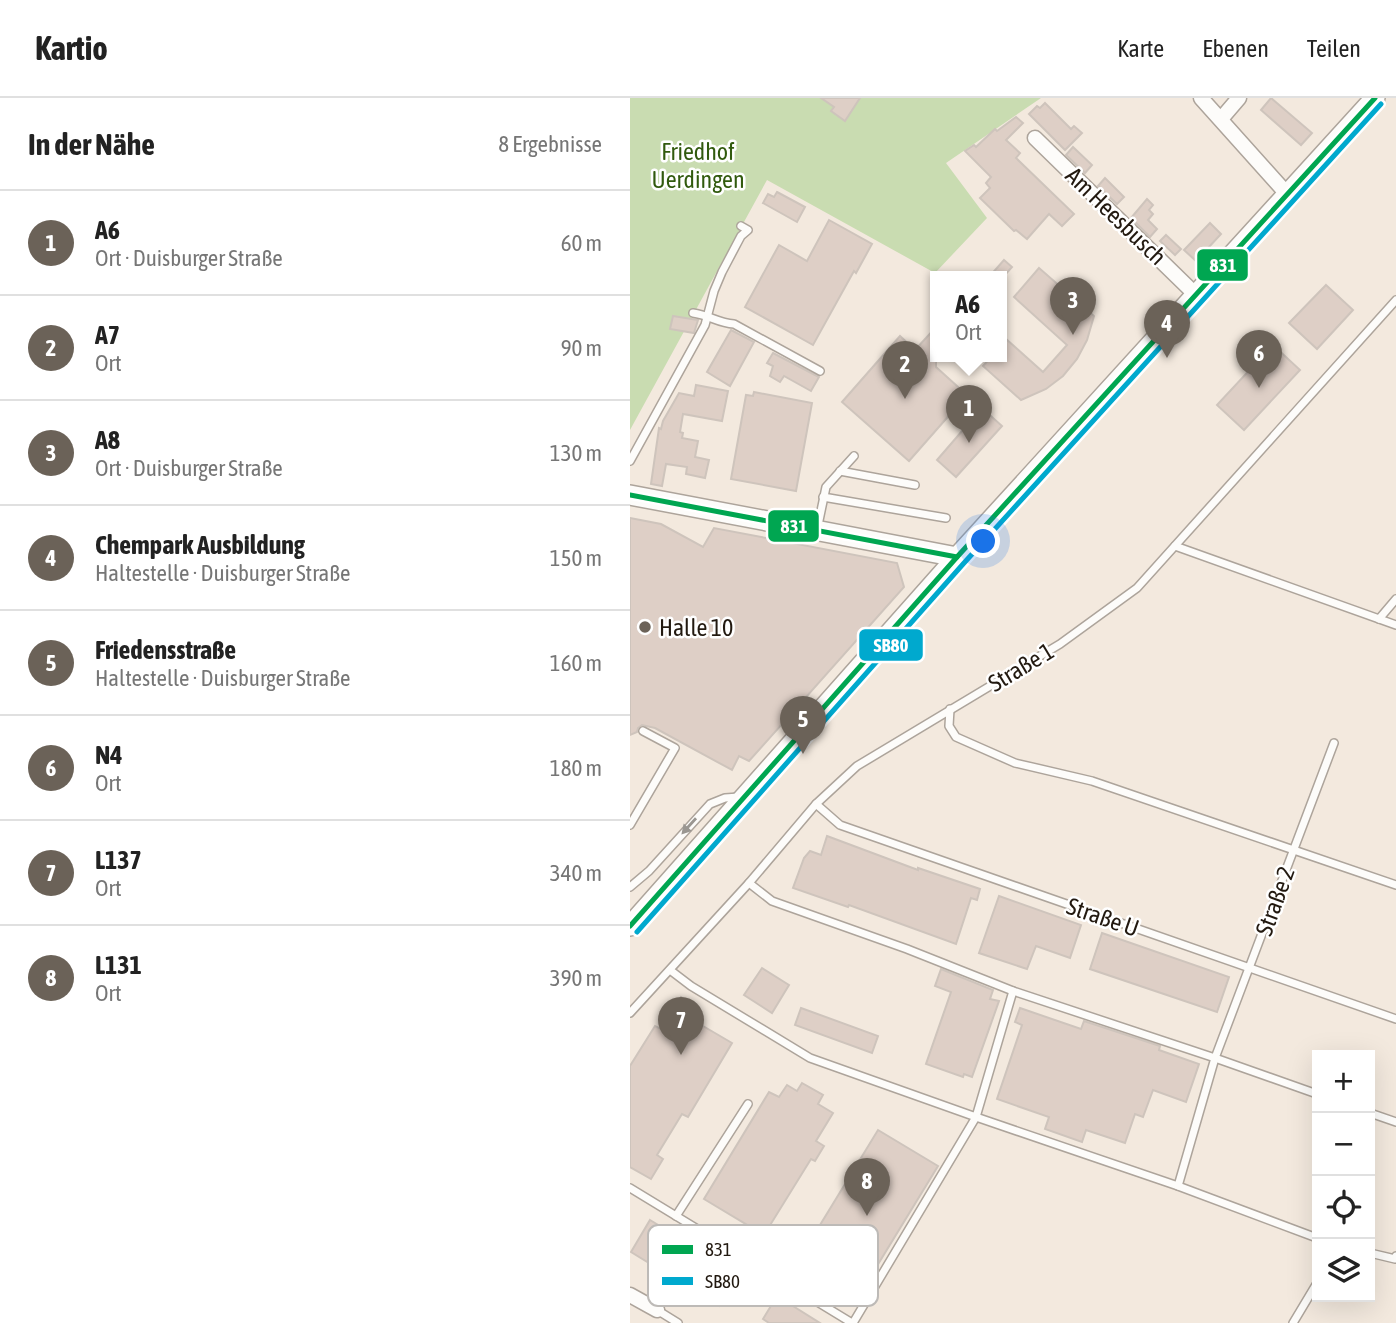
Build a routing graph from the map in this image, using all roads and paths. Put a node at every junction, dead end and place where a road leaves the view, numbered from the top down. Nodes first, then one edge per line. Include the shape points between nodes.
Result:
1 (1202, 98) edge
2 (1240, 98) edge
3 (1375, 98) edge
4 (1221, 119) junction
5 (1035, 138) dead end
6 (1287, 194) junction
7 (741, 226) dead end
8 (1196, 295) junction
9 (1396, 300) edge
10 (693, 313) dead end
11 (709, 315) junction
12 (820, 371) dead end
13 (854, 456) dead end
14 (630, 461) edge
15 (840, 471) junction
16 (915, 485) dead end
17 (630, 495) edge
18 (823, 497) junction
19 (946, 518) dead end
20 (817, 530) junction
21 (1175, 546) junction
22 (957, 557) junction
23 (1396, 599) edge
24 (1379, 619) junction
25 (1396, 625) edge
26 (950, 709) junction
27 (643, 731) dead end
28 (1334, 743) dead end
29 (746, 796) junction
30 (816, 804) junction
31 (630, 825) edge
32 (1293, 851) junction
33 (748, 883) junction
34 (1396, 885) edge
35 (630, 887) edge
36 (630, 926) edge
37 (1250, 968) junction
38 (670, 970) junction
39 (1013, 991) junction
40 (630, 1013) edge
41 (1396, 1018) edge
42 (1215, 1058) junction
43 (1312, 1092) edge
44 (748, 1104) dead end
45 (1375, 1115) edge
46 (976, 1116) junction
47 (1396, 1122) edge
48 (1178, 1186) junction
49 (630, 1188) edge
50 (676, 1216) junction
51 (691, 1225) edge
52 (1312, 1236) edge
53 (1375, 1254) edge
54 (1395, 1258) edge
55 (878, 1281) edge
56 (1312, 1291) edge
57 (630, 1295) edge
58 (825, 1306) edge
59 (863, 1306) edge
60 (661, 1316) edge
61 (678, 1323) edge
62 (853, 1323) edge
63 (1293, 1323) edge

1 - 4 street
2 - 4 street
3 - 6 main road
4 - 6 street
5 - 8 street, Am Heesbusch
6 - 8 main road
7 - 11 lane via 748,230 722,272
8 - 22 main road
9 - 21 lane, Straße 1
10 - 11 lane
11 - 12 lane
11 - 14 lane
13 - 15 lane
15 - 16 lane
15 - 18 lane via 826,486
17 - 20 main road
18 - 19 lane
18 - 20 lane
20 - 22 main road
21 - 24 lane
21 - 26 lane, Straße 1 via 1137,587 1060,644
22 - 29 main road
23 - 24 lane
24 - 25 lane
26 - 30 lane, Straße 1 via 857,766
26 - 32 lane via 949,726 956,737 1016,763 1092,781
27 - 31 lane via 675,748
28 - 32 lane, Straße 2
29 -> 35 lane via 710,804
29 - 36 main road
30 - 33 lane, Straße 1
30 - 37 lane, Straße U via 840,825
32 - 34 lane
32 - 37 lane, Straße 2
33 - 38 lane, Straße 1
33 - 39 lane via 772,901
37 - 41 lane, Straße U
37 - 42 lane, Straße 2
38 - 40 lane, Straße 1
38 - 46 lane via 810,1058
39 - 42 lane
39 - 46 lane
42 - 43 lane
42 - 48 lane, Straße 2
44 - 50 lane
45 - 47 lane
46 - 48 lane
46 - 55 lane
48 - 52 lane
49 - 50 lane
50 - 51 lane
53 - 54 lane
56 - 63 lane
57 - 60 street
58 - 62 lane
59 - 62 lane
60 - 61 lane

